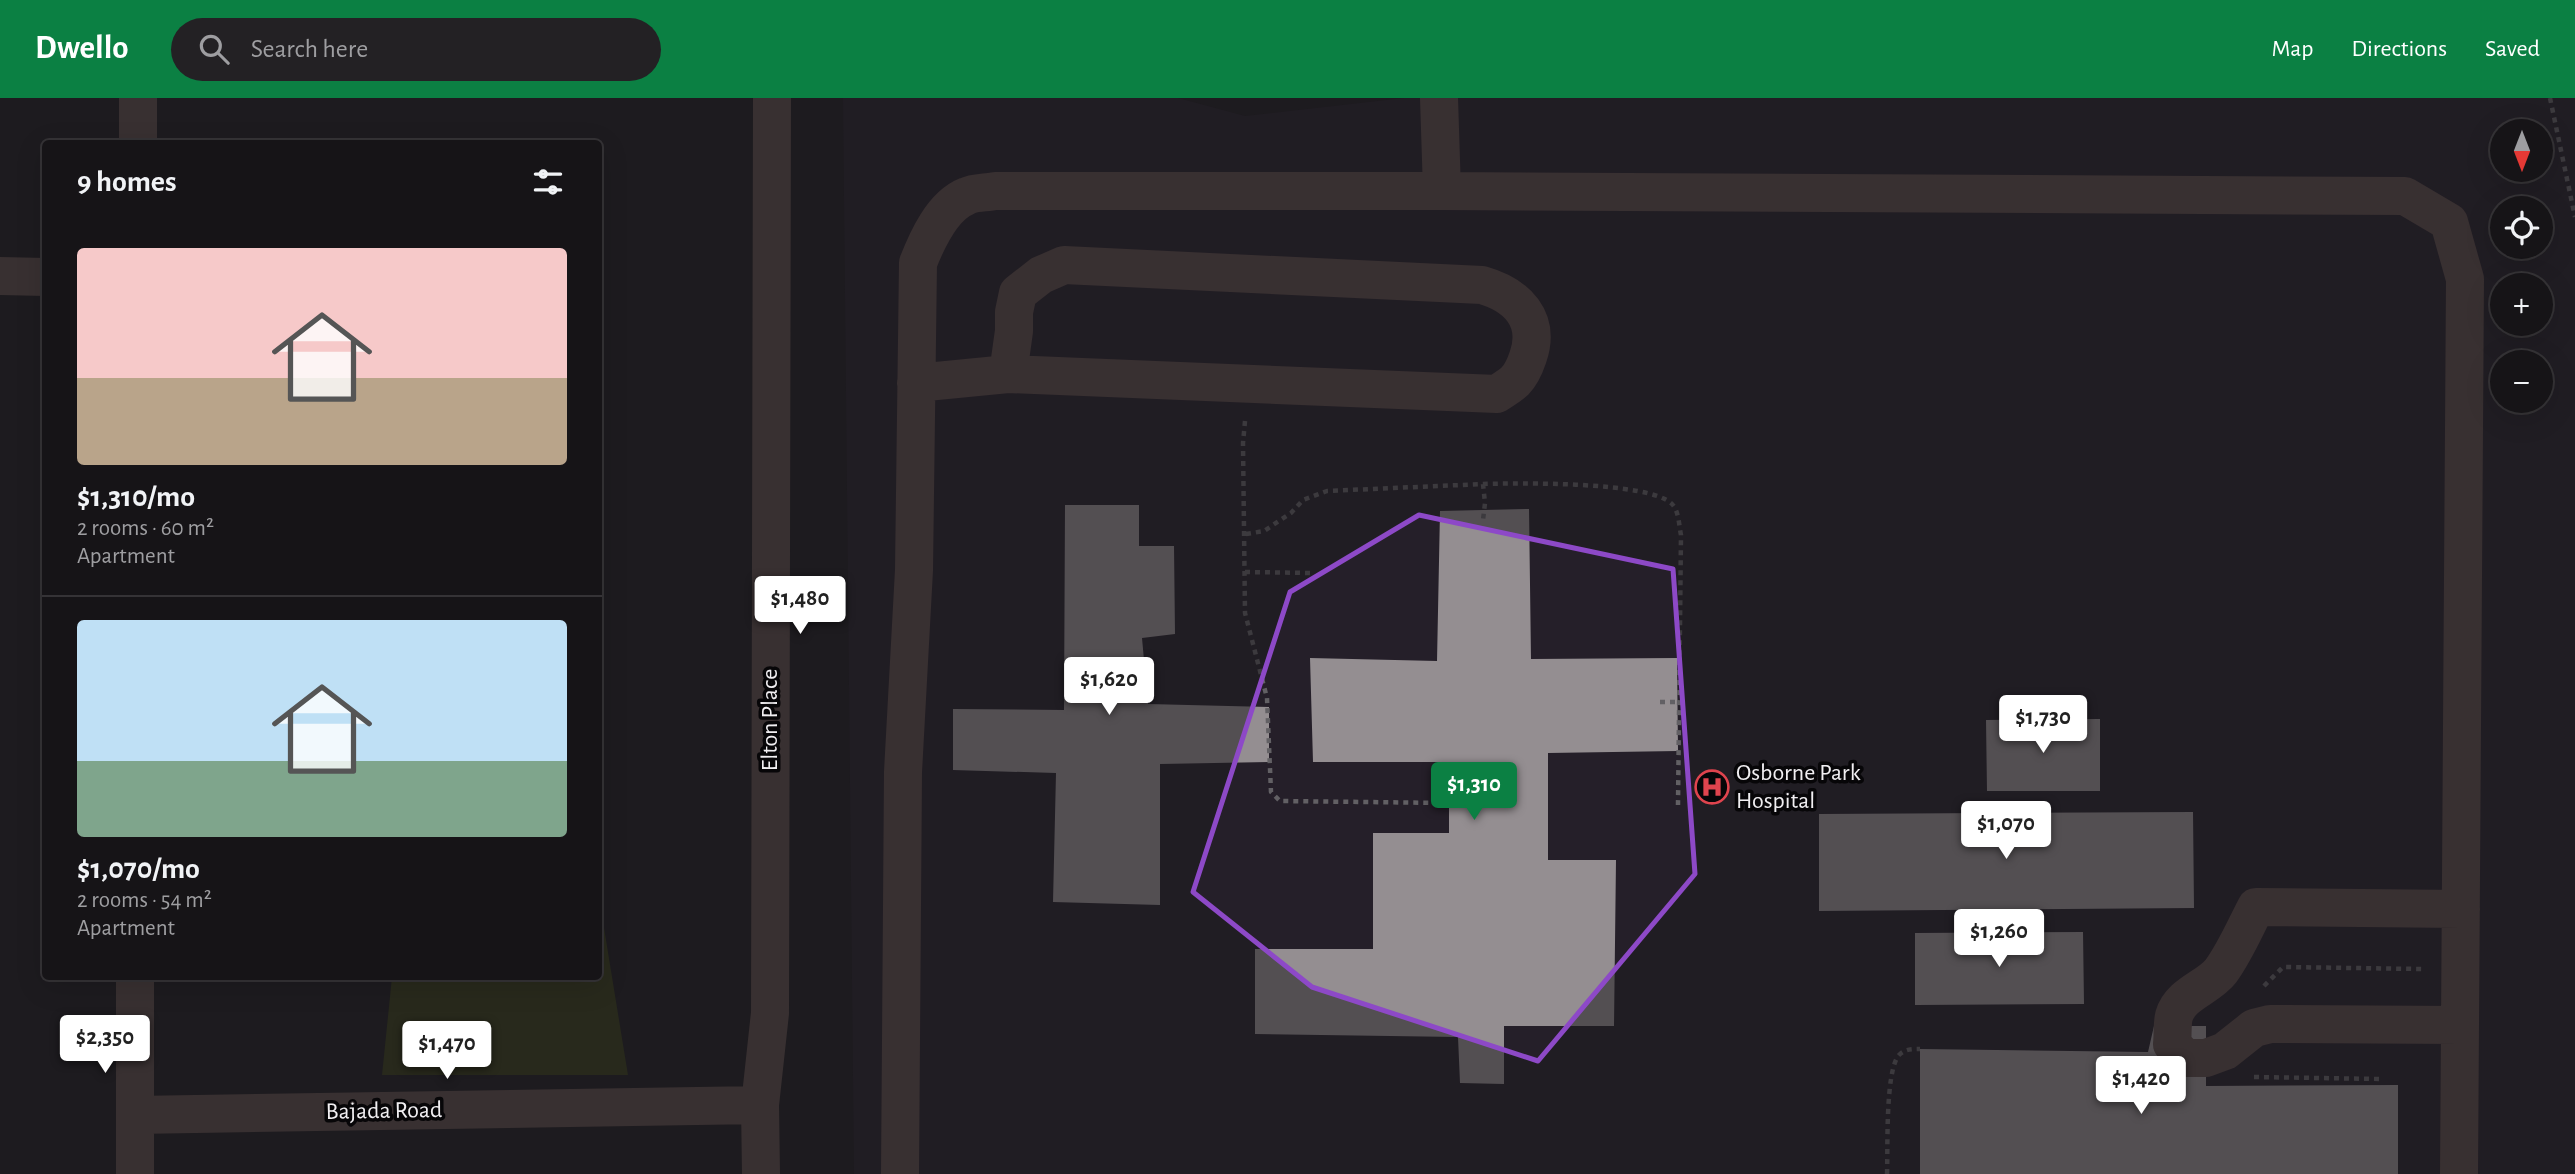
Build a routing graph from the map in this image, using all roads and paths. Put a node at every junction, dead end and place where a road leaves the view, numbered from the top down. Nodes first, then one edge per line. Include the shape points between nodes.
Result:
1 (138, 98) edge
2 (772, 98) edge
3 (1440, 98) edge
4 (2550, 98) edge
5 (138, 140) edge
6 (1442, 191) junction
7 (2575, 217) edge
8 (0, 276) edge
9 (42, 277) edge
10 (1008, 374) junction
11 (916, 383) junction
12 (1245, 421) dead end
13 (1483, 484) junction
14 (1483, 520) dead end
15 (1245, 534) junction
16 (1245, 572) junction
17 (1312, 573) dead end
18 (1660, 702) dead end
19 (1679, 702) junction
20 (1449, 803) dead end
21 (1678, 805) dead end
22 (2460, 909) junction
23 (2423, 957) dead end
24 (135, 980) edge
25 (2263, 987) dead end
26 (2460, 1025) junction
27 (1920, 1049) dead end
28 (2247, 1076) dead end
29 (2382, 1079) dead end
30 (760, 1105) junction
31 (135, 1115) junction
32 (135, 1174) edge
33 (761, 1174) edge
34 (900, 1174) edge
35 (1887, 1174) edge
36 (2459, 1174) edge

1 - 5 street
2 - 30 street, Elton Place via 770,999
3 - 6 street
4 - 7 path
6 - 11 street via 995,191 966,196 944,214 918,263
6 - 22 street via 2404,196 2449,222 2465,278
8 - 9 street
10 - 10 street via 1497,394 1516,381 1524,368 1533,331 1516,302 1501,290 1482,285 1065,265 1041,275 1018,293
10 - 11 street
11 - 34 street via 914,570 903,772
12 - 15 path
13 - 14 path
13 - 15 path via 1327,491 1303,500 1264,531
13 - 19 path via 1629,489 1671,502 1681,535
15 - 16 path
16 - 17 path
16 - 20 path via 1245,613 1266,698 1271,792 1280,802
18 - 19 path
19 - 21 path
22 - 26 street
22 - 26 street via 2256,907 2223,969 2182,1002 2174,1016 2172,1044 2185,1058 2198,1060 2225,1051 2254,1028 2270,1024
23 - 25 path via 2423,969 2283,967
24 - 31 street
26 - 36 street
27 - 35 path via 1908,1049 1898,1056 1891,1077
28 - 29 path
30 - 31 street, Bajada Road
30 - 33 street, Elton Place
31 - 32 street

